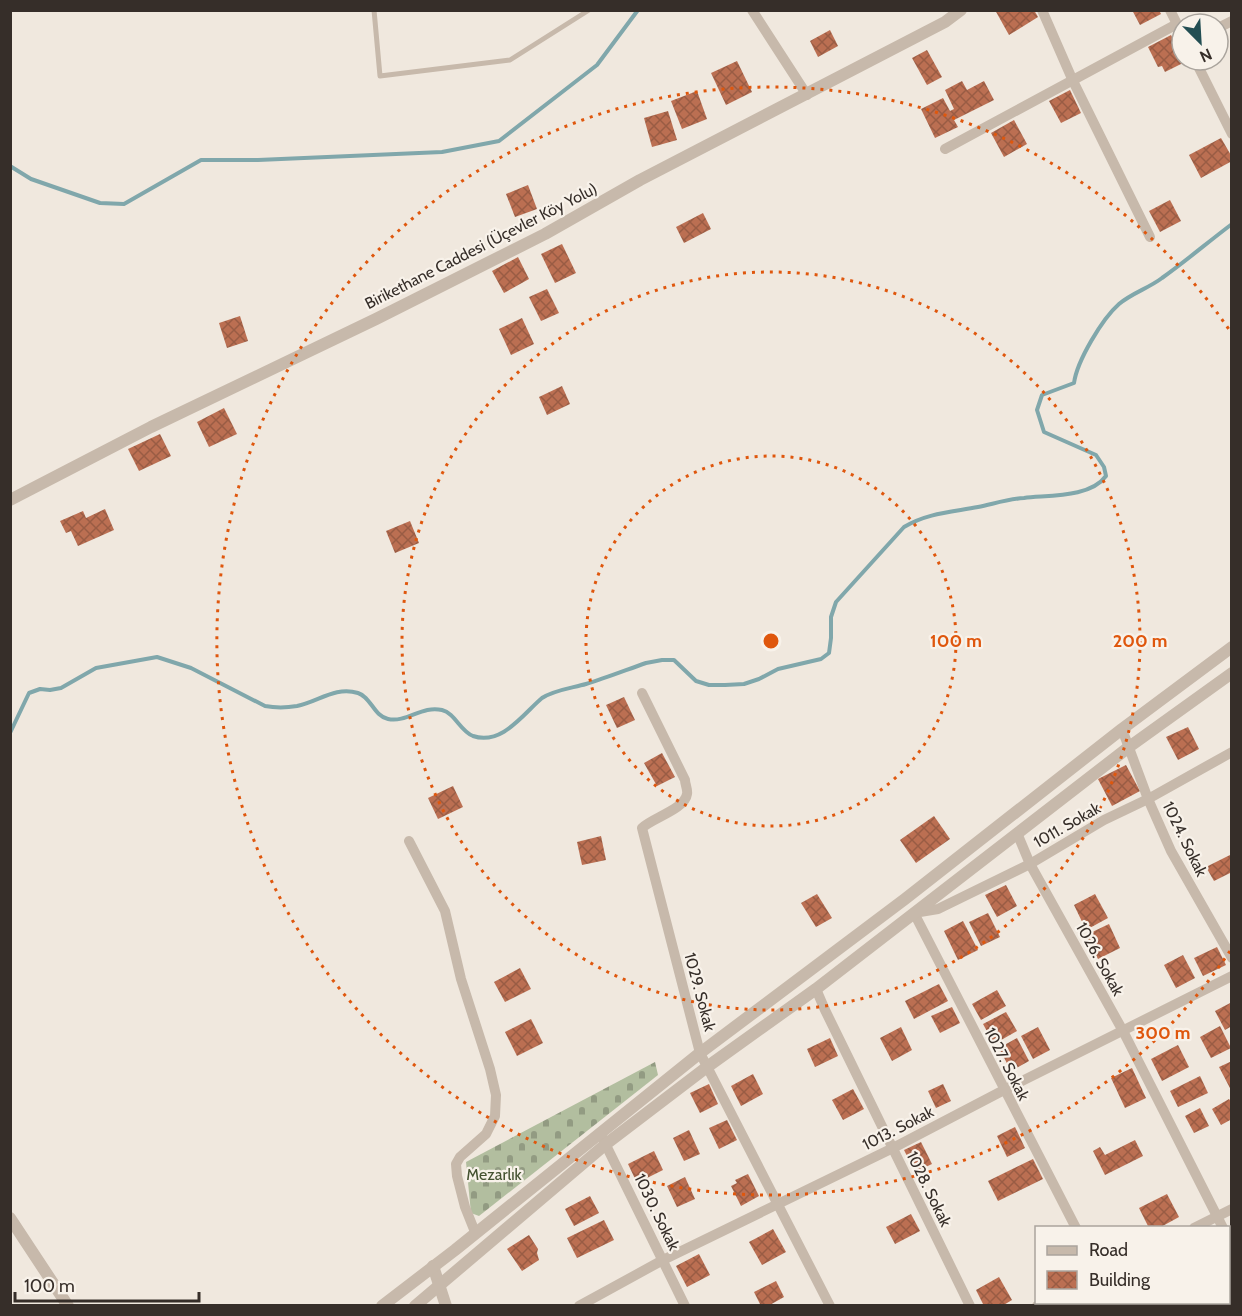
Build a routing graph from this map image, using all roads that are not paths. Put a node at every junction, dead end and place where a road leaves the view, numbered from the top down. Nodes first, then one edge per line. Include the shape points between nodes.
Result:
1 (374, 10) edge
2 (589, 10) edge
3 (752, 10) edge
4 (961, 10) edge
5 (1042, 10) edge
6 (1170, 33) edge
7 (1201, 72) edge
8 (1072, 81) junction
9 (807, 94) junction
10 (1232, 134) edge
11 (945, 149) dead end
12 (1150, 237) dead end
13 (10, 500) edge
14 (1232, 647) edge
15 (1232, 673) edge
16 (642, 693) dead end
17 (1122, 729) junction
18 (1129, 747) junction
19 (1232, 752) edge
20 (1148, 799) junction
21 (1017, 833) junction
22 (409, 841) dead end
23 (1030, 864) junction
24 (914, 913) junction
25 (1232, 958) edge
26 (1232, 976) edge
27 (816, 988) junction
28 (1123, 1031) junction
29 (700, 1053) junction
30 (707, 1067) junction
31 (1004, 1090) junction
32 (603, 1138) junction
33 (893, 1148) junction
34 (778, 1204) junction
35 (1232, 1209) edge
36 (1218, 1216) junction
37 (10, 1218) edge
38 (1075, 1226) edge
39 (1196, 1226) edge
40 (1223, 1226) edge
41 (475, 1233) junction
42 (663, 1260) junction
43 (433, 1266) junction
44 (440, 1286) junction
45 (1043, 1304) edge
46 (68, 1305) edge
47 (382, 1305) edge
48 (415, 1305) edge
49 (446, 1305) edge
50 (579, 1305) edge
51 (685, 1305) edge
52 (830, 1305) edge
53 (970, 1305) edge
54 (1037, 1305) edge

1 - 2 lane via 380,76 510,60
3 - 9 street
4 - 9 street, Birikethane Caddesi (Üçevler Köy Yolu)
5 - 8 street
6 - 8 street
7 - 10 street
8 - 11 street
8 - 12 street
9 - 13 street, Birikethane Caddesi (Üçevler Köy Yolu) via 545,234
14 - 17 street
15 - 18 street
16 - 29 street, 1029. Sokak via 685,780 684,801 642,828
17 - 18 street, 1024. Sokak
17 - 29 street
18 - 20 street, 1024. Sokak
18 - 21 street
19 - 20 street, 1011. Sokak
20 - 23 street, 1011. Sokak
20 - 25 street, 1024. Sokak via 1171,851
21 - 23 street, 1026. Sokak
21 - 24 street
22 - 41 street via 444,911 496,1095 492,1125 456,1164
23 - 24 street, 1011. Sokak via 939,909
23 - 28 street, 1026. Sokak
24 - 27 street
24 - 31 street, 1027. Sokak
26 - 28 street, 1013. Sokak
27 - 30 street
27 - 33 street, 1028. Sokak
28 - 31 street, 1013. Sokak
28 - 36 street, 1026. Sokak
29 - 30 street, 1029. Sokak
29 - 32 street
30 - 32 street
30 - 34 street, 1029. Sokak
31 - 33 street, 1013. Sokak
31 - 38 street, 1027. Sokak
32 - 41 street
32 - 42 street, 1030. Sokak
32 - 44 street
33 - 34 street, 1013. Sokak
33 - 53 street, 1028. Sokak
34 - 42 street, 1013. Sokak
34 - 52 street, 1029. Sokak
35 - 36 street
36 - 39 street
36 - 40 street, 1026. Sokak
37 - 46 street
41 - 43 street
42 - 50 street, 1013. Sokak
42 - 51 street, 1030. Sokak
43 - 44 street
43 - 47 street
44 - 48 street
44 - 49 street
45 - 54 street

